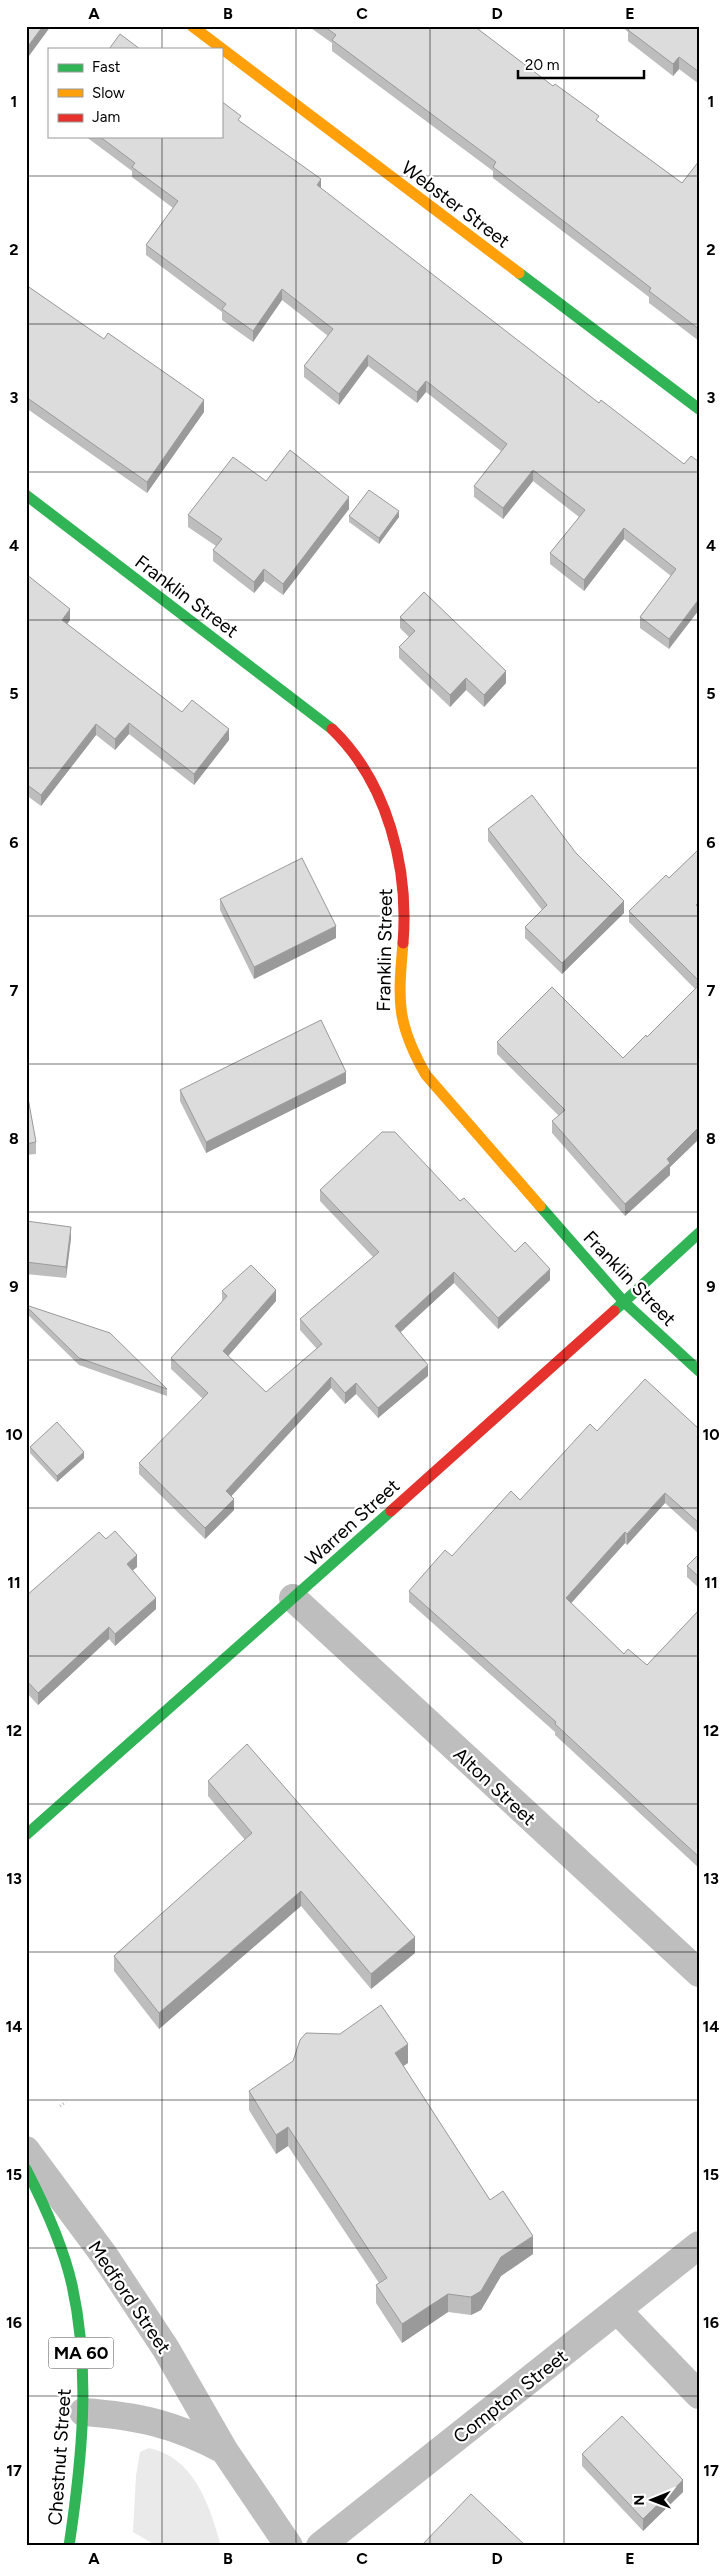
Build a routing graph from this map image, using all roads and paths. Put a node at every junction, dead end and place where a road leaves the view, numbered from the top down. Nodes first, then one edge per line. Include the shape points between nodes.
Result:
1 (192, 26) edge
2 (221, 48) edge
3 (222, 49) edge
4 (699, 409) edge
5 (26, 495) edge
6 (699, 1233) edge
7 (624, 1302) junction
8 (699, 1371) edge
9 (293, 1598) junction
10 (26, 1835) edge
11 (699, 1973) edge
12 (66, 2102) dead end
13 (60, 2106) dead end
14 (26, 2150) edge
15 (26, 2169) edge
16 (699, 2245) edge
17 (618, 2311) junction
18 (699, 2394) edge
19 (83, 2412) junction
20 (224, 2450) junction
21 (69, 2546) edge
22 (289, 2546) edge
23 (320, 2546) edge

1 - 2 street, Webster Street
3 - 4 street, Webster Street
5 - 7 street, Franklin Street via 334,730 363,770 387,814 396,841 404,897 398,1007 414,1055 426,1075
6 - 7 street, Warren Street
7 - 8 street, Franklin Street
7 - 9 street, Warren Street
9 - 10 street, Warren Street
9 - 11 street, Alton Street
12 - 13 path
14 - 20 street, Medford Street via 104,2255 156,2333
15 - 19 street, Chestnut Street / MA 60 via 59,2244 75,2299
16 - 17 street, Compton Street
17 - 18 street
17 - 23 street, Compton Street
19 - 20 street via 130,2416 168,2425
19 - 21 street, Chestnut Street / MA 60
20 - 22 street, Medford Street

